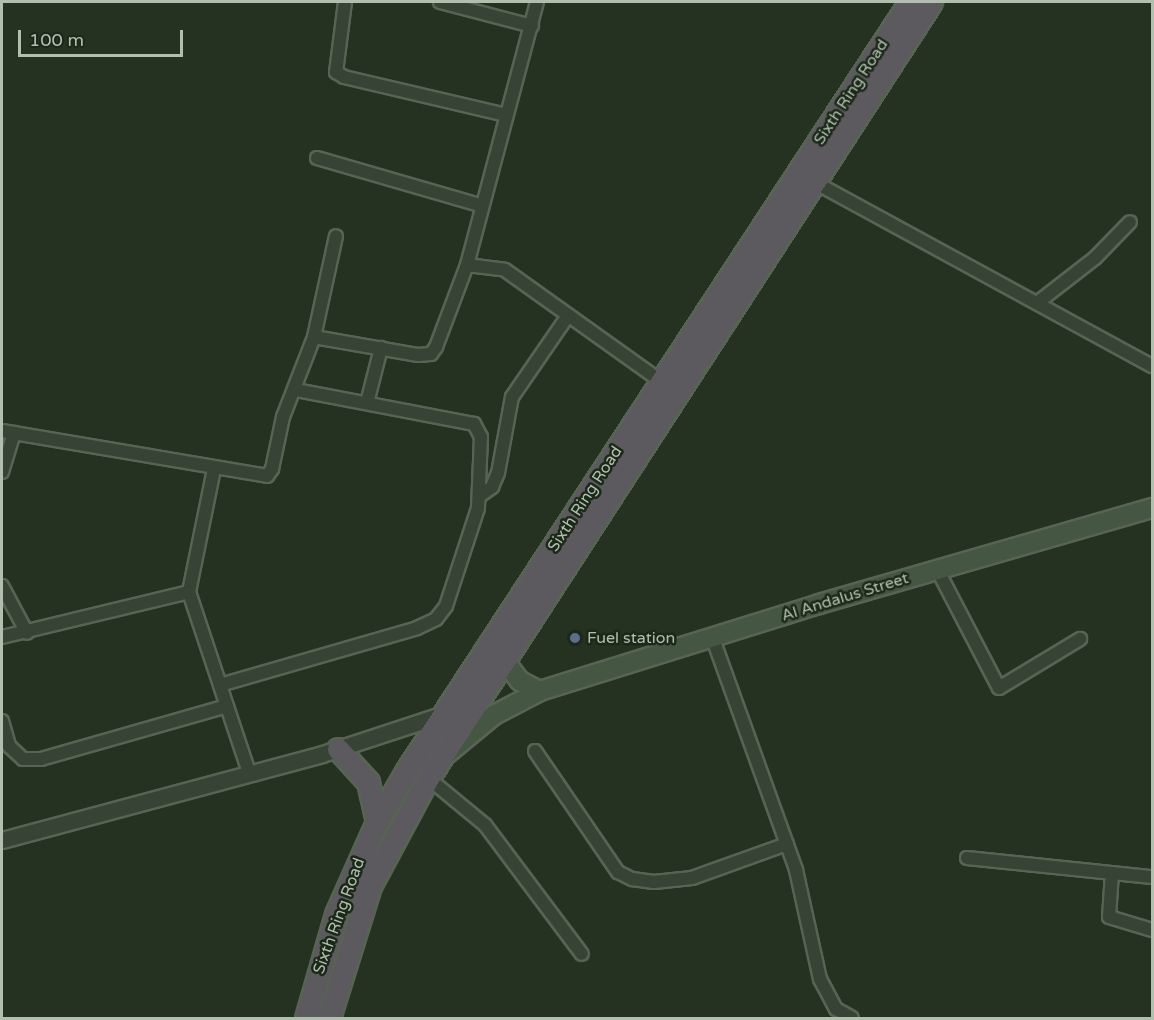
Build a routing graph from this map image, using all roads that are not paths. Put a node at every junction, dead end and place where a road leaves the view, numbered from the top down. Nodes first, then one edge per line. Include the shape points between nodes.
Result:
1 (345, 2) edge
2 (440, 2) edge
3 (537, 2) edge
4 (910, 2) edge
5 (931, 2) edge
6 (532, 26) junction
7 (506, 115) junction
8 (826, 150) junction
9 (317, 158) dead end
10 (816, 183) junction
11 (480, 205) junction
12 (1130, 222) dead end
13 (336, 236) dead end
14 (467, 265) junction
15 (1037, 303) junction
16 (567, 317) junction
17 (314, 337) junction
18 (381, 348) junction
19 (1152, 366) edge
20 (662, 382) junction
21 (296, 390) junction
22 (367, 403) junction
23 (8, 432) edge
24 (214, 469) junction
25 (2, 472) edge
26 (481, 495) junction
27 (1152, 508) edge
28 (937, 570) junction
29 (2, 586) edge
30 (189, 592) junction
31 (27, 633) junction
32 (2, 639) edge
33 (713, 639) junction
34 (1080, 639) dead end
35 (504, 660) junction
36 (220, 685) junction
37 (540, 692) junction
38 (227, 706) junction
39 (444, 714) junction
40 (2, 721) edge
41 (338, 749) junction
42 (535, 751) dead end
43 (447, 753) junction
44 (249, 771) junction
45 (428, 777) junction
46 (377, 822) junction
47 (2, 840) edge
48 (787, 844) junction
49 (967, 858) dead end
50 (1112, 873) junction
51 (1152, 877) edge
52 (1152, 930) edge
53 (582, 954) dead end
54 (306, 1018) edge
55 (329, 1018) edge
56 (852, 1018) edge

1 - 7 street via 336,72
2 - 6 street
3 - 6 street
4 - 8 highway, Sixth Ring Road
5 - 8 highway, Sixth Ring Road
6 - 7 street
7 - 11 street
8 - 10 highway, Sixth Ring Road
8 - 20 highway, Sixth Ring Road
9 - 11 street
10 - 15 street
10 - 35 highway, Sixth Ring Road
11 - 14 street
12 - 15 street via 1095,258
13 - 17 street
14 - 16 street via 505,270
14 - 18 street via 431,354
15 - 19 street
16 - 20 street
16 - 26 street via 512,397 498,473 492,487
17 - 18 street
17 - 21 street
18 - 22 street
20 - 39 highway, Sixth Ring Road
21 - 22 street
21 - 24 street via 283,417 270,473 256,477
22 - 26 street via 474,424 481,437
23 - 24 street
23 - 25 street
24 - 30 street
26 - 36 street via 446,606 436,619 417,628
27 - 28 main road, Al Andalus Street
28 - 33 main road, Al Andalus Street
28 - 34 street via 999,688
29 - 31 street
30 - 31 street
30 - 36 street
31 - 32 street
33 - 37 main road, Al Andalus Street
33 - 48 street
35 - 37 main road via 520,681
35 - 43 highway, Sixth Ring Road
36 - 38 street
37 - 43 main road, Al Andalus Street via 494,715
38 - 40 street via 41,759 23,759 9,746
38 - 44 street
39 - 41 street
39 - 46 highway, Sixth Ring Road
41 - 44 street
41 - 46 highway via 368,782
42 - 48 street via 618,872 632,879 654,882 692,878
43 - 45 highway, Sixth Ring Road
44 - 47 street
45 - 53 street via 485,825
45 - 55 highway, Sixth Ring Road via 370,886
46 - 54 highway, Sixth Ring Road via 336,914
48 - 56 street via 820,979 831,1003
49 - 50 street
50 - 51 street
50 - 52 street via 1108,917

